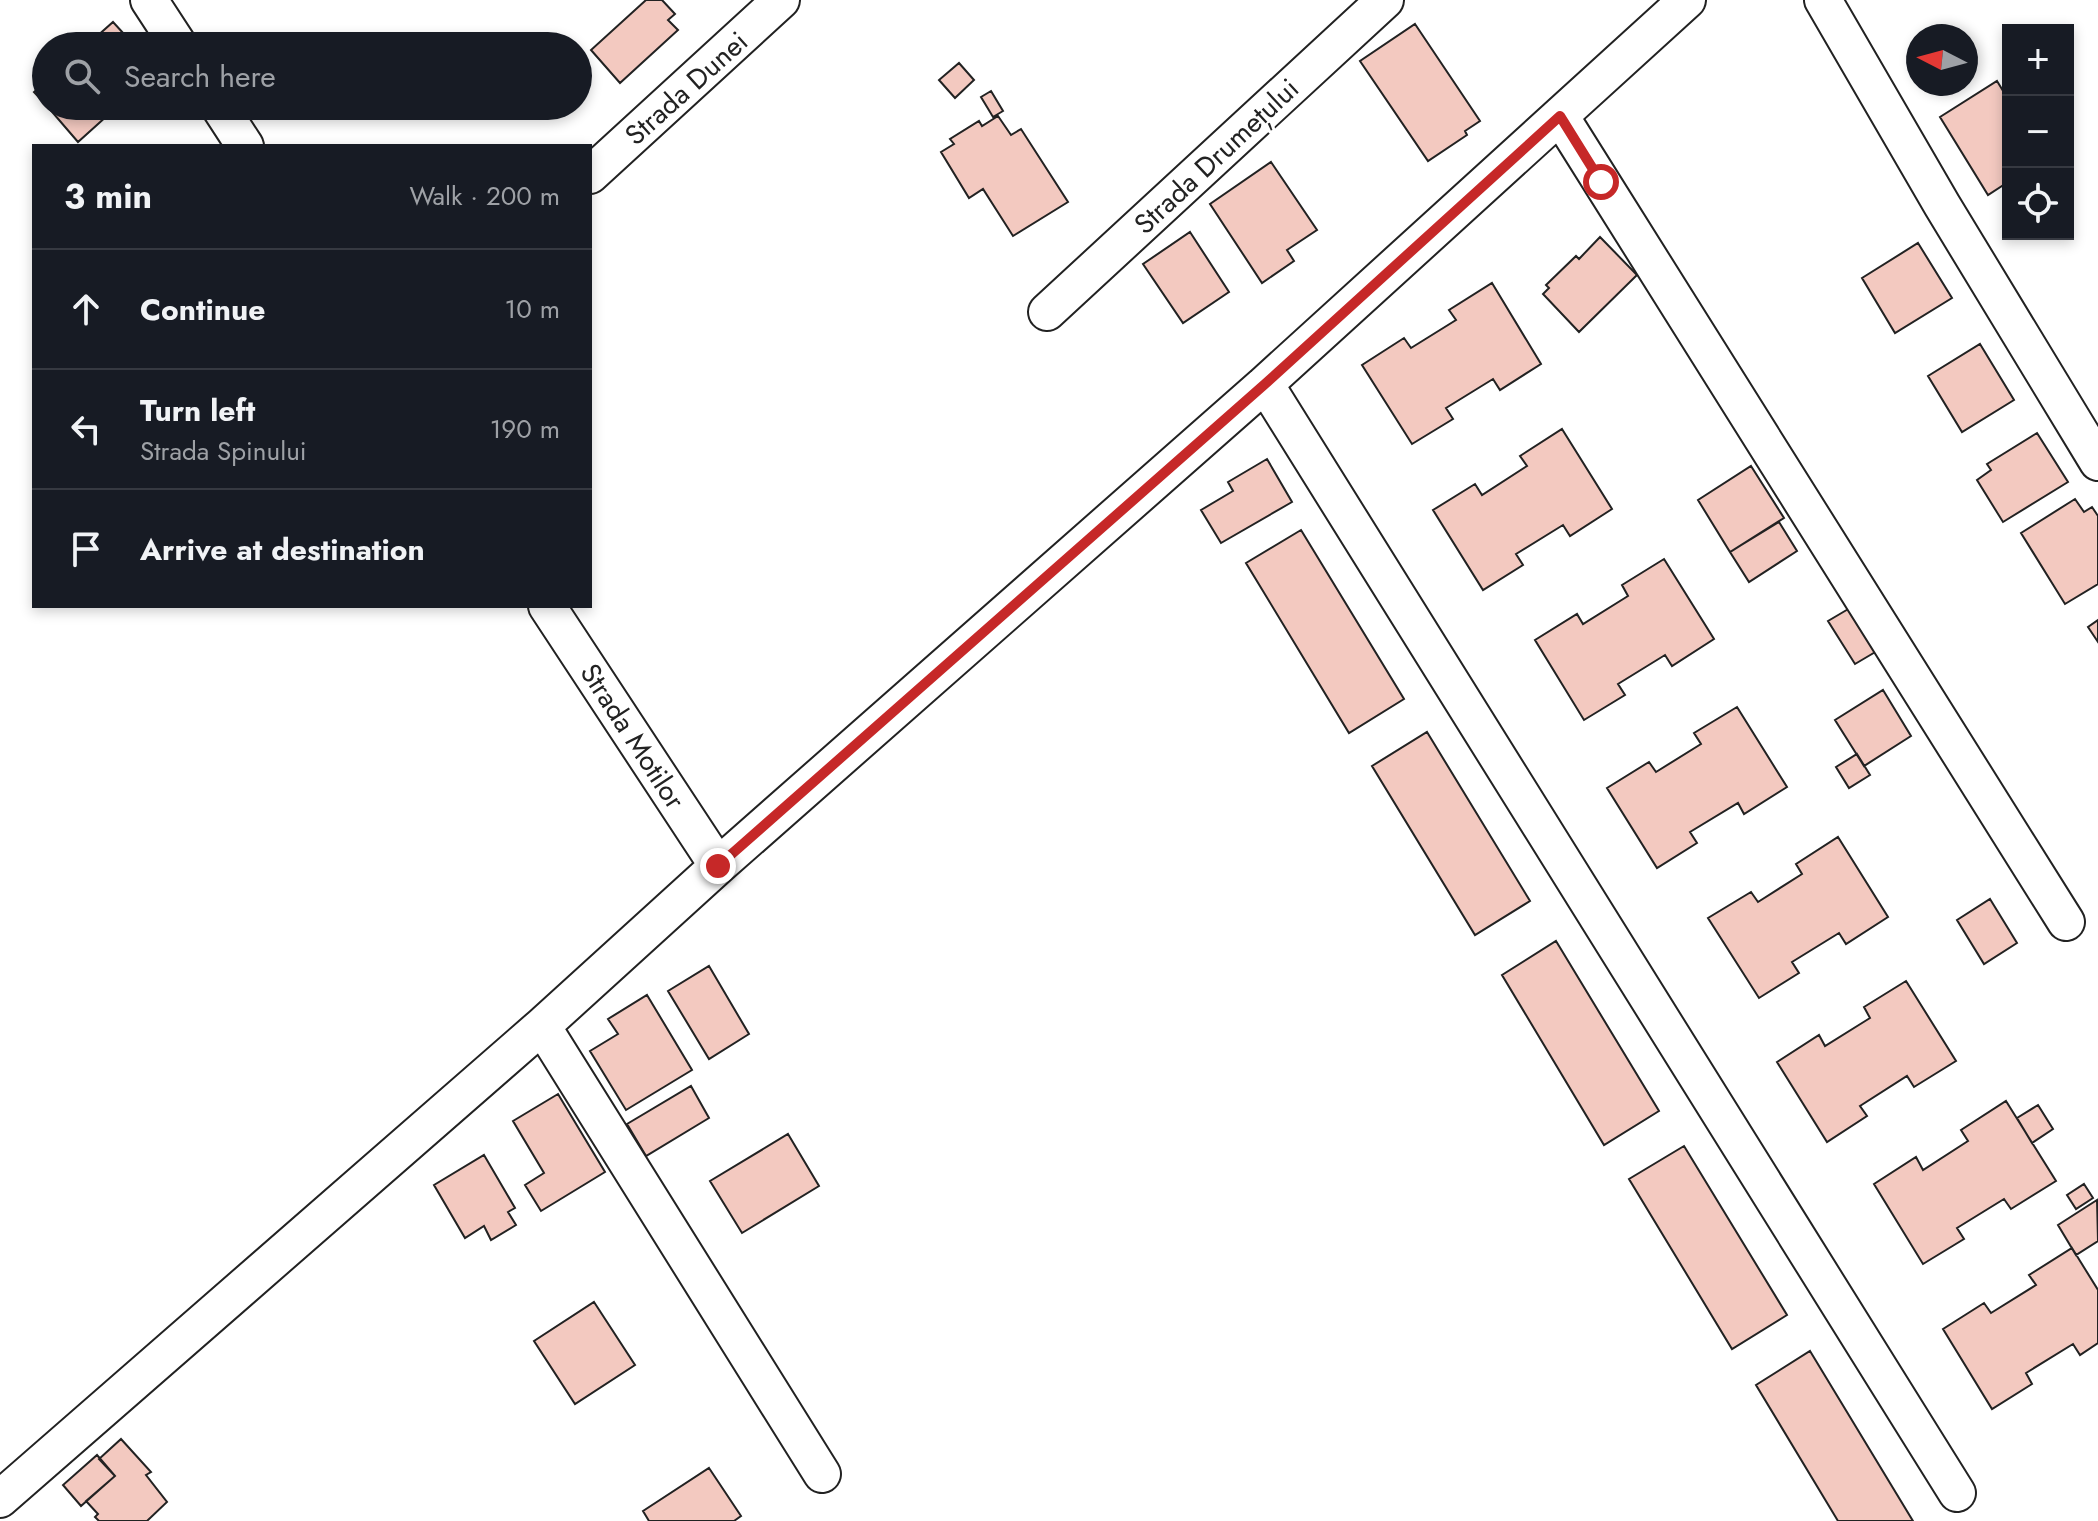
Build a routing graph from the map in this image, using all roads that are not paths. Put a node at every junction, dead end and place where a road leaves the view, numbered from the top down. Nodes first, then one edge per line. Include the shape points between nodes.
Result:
1 (149, 0) edge
2 (781, 0) edge
3 (1385, 0) edge
4 (1687, 0) edge
5 (1823, 0) edge
6 (170, 32) edge
7 (1560, 116) junction
8 (228, 120) edge
9 (244, 144) edge
10 (592, 173) edge
11 (1047, 312) dead end
12 (1265, 384) junction
13 (2098, 462) edge
14 (548, 608) edge
15 (718, 866) junction
16 (2066, 922) dead end
17 (542, 1026) junction
18 (822, 1474) dead end
19 (1957, 1493) dead end
20 (0, 1499) edge

1 - 6 street
2 - 10 street, Strada Dunei
3 - 11 street, Strada Drumețului
4 - 7 street
5 - 13 street
7 - 12 street
7 - 16 street
8 - 9 street
12 - 15 street
12 - 19 street
14 - 15 street, Strada Motilor
15 - 17 street
17 - 18 street
17 - 20 street

